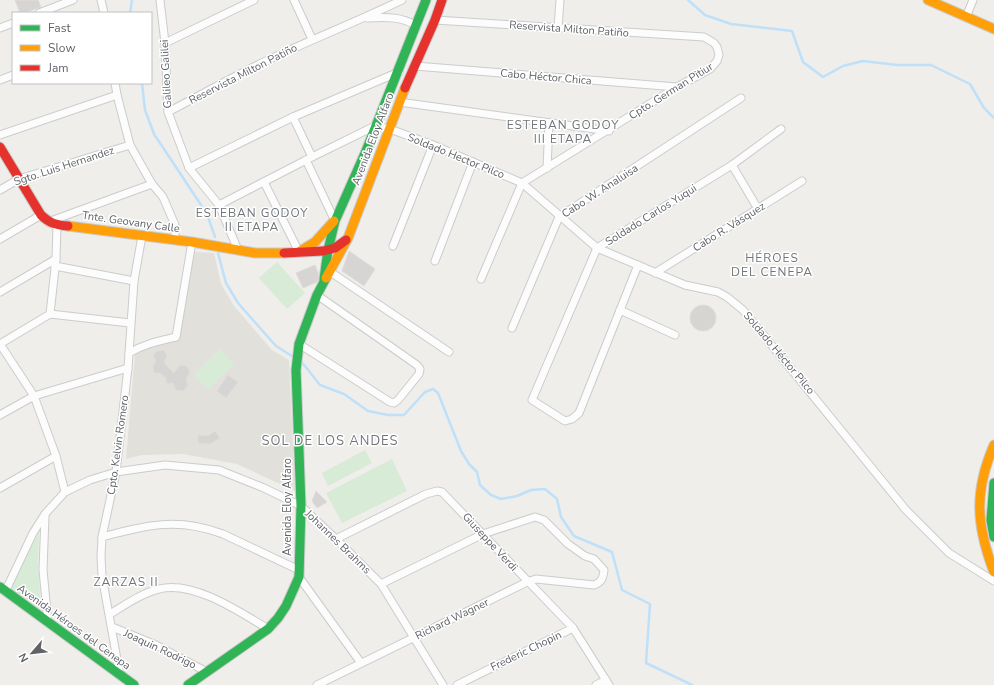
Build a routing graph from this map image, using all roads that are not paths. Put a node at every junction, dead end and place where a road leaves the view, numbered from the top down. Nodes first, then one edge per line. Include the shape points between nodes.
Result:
1 (73, 0) edge
2 (101, 0) edge
3 (160, 0) edge
4 (254, 0) edge
5 (294, 0) edge
6 (402, 0) edge
7 (426, 0) edge
8 (442, 0) edge
9 (560, 0) edge
10 (928, 0) edge
11 (973, 0) edge
12 (41, 12) edge
13 (104, 12) edge
14 (966, 17) junction
15 (363, 19) junction
16 (435, 20) junction
17 (12, 23) edge
18 (417, 26) junction
19 (0, 28) edge
20 (558, 28) junction
21 (994, 29) edge
22 (704, 37) joint
23 (312, 39) junction
24 (165, 43) junction
25 (415, 66) junction
26 (398, 72) junction
27 (12, 75) edge
28 (0, 80) edge
29 (116, 84) edge
30 (677, 87) junction
31 (117, 95) junction
32 (741, 98) dead end
33 (399, 102) junction
34 (168, 112) junction
35 (293, 117) junction
36 (548, 123) junction
37 (375, 126) junction
38 (390, 129) junction
39 (781, 129) dead end
40 (608, 130) junction
41 (0, 135) edge
42 (130, 145) junction
43 (433, 145) junction
44 (0, 147) edge
45 (309, 159) junction
46 (473, 162) junction
47 (732, 165) junction
48 (189, 168) junction
49 (547, 168) junction
50 (19, 180) junction
51 (802, 181) dead end
52 (264, 182) junction
53 (522, 183) junction
54 (152, 184) junction
55 (0, 190) edge
56 (219, 205) junction
57 (758, 209) junction
58 (41, 215) junction
59 (560, 217) junction
60 (335, 220) junction
61 (53, 223) junction
62 (142, 236) junction
63 (348, 238) junction
64 (0, 239) edge
65 (174, 240) junction
66 (192, 242) junction
67 (393, 246) dead end
68 (597, 248) junction
69 (238, 250) junction
70 (328, 250) junction
71 (299, 252) junction
72 (436, 261) dead end
73 (55, 263) junction
74 (638, 265) junction
75 (328, 270) junction
76 (655, 273) junction
77 (481, 279) dead end
78 (134, 281) junction
79 (0, 292) edge
80 (317, 295) junction
81 (620, 310) junction
82 (50, 314) junction
83 (130, 323) junction
84 (512, 328) dead end
85 (675, 335) dead end
86 (0, 344) edge
87 (299, 348) junction
88 (449, 352) dead end
89 (129, 353) junction
90 (128, 368) junction
91 (34, 396) junction
92 (0, 415) edge
93 (994, 445) edge
94 (56, 456) junction
95 (116, 472) junction
96 (994, 483) edge
97 (0, 488) edge
98 (65, 492) junction
99 (301, 506) junction
100 (45, 514) junction
101 (483, 534) junction
102 (102, 537) junction
103 (994, 537) edge
104 (336, 539) junction
105 (994, 572) edge
106 (299, 574) junction
107 (994, 581) edge
108 (527, 582) junction
109 (381, 584) junction
110 (3, 590) edge
111 (110, 614) junction
112 (48, 623) junction
113 (112, 627) junction
114 (268, 628) junction
115 (573, 628) junction
116 (414, 638) junction
117 (361, 663) junction
118 (208, 672) junction
119 (120, 676) junction
120 (608, 682) edge
121 (134, 685) edge
122 (188, 685) edge
123 (317, 685) edge
124 (443, 685) edge
125 (457, 685) edge
126 (596, 685) edge

1 - 12 street
2 - 13 street
3 - 24 street, Galileo Galilei
4 - 24 street
5 - 23 street
6 - 15 street, Reservista Milton Patiño
7 - 18 main road, Avenida Eloy Alfaro
8 - 16 main road, Avenida Eloy Alfaro
9 - 20 street
10 - 14 main road
11 - 14 street
14 - 21 main road
15 - 18 street, Reservista Milton Patiño via 398,18
15 - 23 street, Reservista Milton Patiño
16 - 20 street, Reservista Milton Patiño
16 - 25 main road, Avenida Eloy Alfaro
17 - 19 street
18 - 26 main road, Avenida Eloy Alfaro
20 - 22 street, Reservista Milton Patiño
22 - 30 street, Cpto. German Pitiur via 717,47 717,61 710,69
23 - 34 street, Reservista Milton Patiño
24 - 34 street, Galileo Galilei
25 - 30 street, Cabo Héctor Chica
25 - 33 main road, Avenida Eloy Alfaro
26 - 35 street
26 - 37 main road, Avenida Eloy Alfaro
27 - 28 street
29 - 31 street
30 - 40 street, Cpto. German Pitiur
31 - 41 street
31 - 42 street
32 - 59 street, Cabo W. Analuisa
33 - 36 street
33 - 38 main road, Avenida Eloy Alfaro
34 - 48 street, Galileo Galilei
35 - 45 street
35 - 48 street
36 - 40 street
36 - 49 street
37 - 38 street, Soldado Hector Pilco
37 - 45 street
37 - 60 main road, Avenida Eloy Alfaro
38 - 43 street, Soldado Hector Pilco
38 - 63 main road, Avenida Eloy Alfaro
39 - 47 street, Soldado Carlos Yuqui
40 - 49 street, Cpto. German Pitiur
42 - 50 street, Sgto. Luis Hernandez
42 - 54 street
43 - 46 street, Soldado Hector Pilco
43 - 67 street
44 - 50 main road
45 - 52 street
45 - 60 street
46 - 53 street, Soldado Hector Pilco
46 - 72 street
47 - 57 street
47 - 68 street, Soldado Carlos Yuqui
48 - 56 street, Galileo Galilei
49 - 53 street, Cpto. German Pitiur
50 - 55 street, Sgto. Luis Hernandez
50 - 58 main road
51 - 57 street, Cabo R. Vásquez
52 - 56 street
52 - 71 street
53 - 59 street, Soldado Héctor Pilco
53 - 77 street
54 - 61 street
54 - 65 street via 163,197 175,225
56 - 69 street, Galileo Galilei
57 - 76 street, Cabo R. Vásquez
58 - 61 main road
58 - 64 street
59 - 68 street, Soldado Héctor Pilco
59 - 84 street, Cabo W. Analuisa
60 - 70 main road, Avenida Eloy Alfaro
60 - 71 main road via 318,239
61 - 62 main road, Tnte. Geovany Calle
61 - 73 street
62 - 65 main road, Tnte. Geovany Calle
62 - 78 street, Cpto. Kelvin Romero
63 - 70 main road
63 - 75 main road, Avenida Eloy Alfaro
65 - 66 main road, Tnte. Geovany Calle
66 - 69 main road, Tnte. Geovany Calle
66 - 89 street via 176,337 149,343
68 - 74 street, Soldado Héctor Pilco
68 - 81 street, Soldado Carlos Yuqui via 532,400 565,420 572,420 579,413
69 - 71 main road, Tnte. Geovany Calle via 270,254
70 - 71 main road, Tnte. Geovany Calle
70 - 75 main road, Avenida Eloy Alfaro
73 - 78 street
73 - 79 street
73 - 82 street
74 - 76 street, Soldado Héctor Pilco
74 - 81 street
75 - 80 main road, Avenida Eloy Alfaro
75 - 88 street
76 - 107 street, Soldado Héctor Pilco via 685,285 712,289 734,302 906,510 949,553
78 - 83 street, Cpto. Kelvin Romero
80 - 87 main road, Avenida Eloy Alfaro
80 - 87 street via 417,365 420,369 419,374 394,403
81 - 85 street
82 - 83 street
82 - 86 street
83 - 89 street, Cpto. Kelvin Romero
86 - 91 street
87 - 99 main road, Avenida Eloy Alfaro via 296,370
89 - 90 street, Cpto. Kelvin Romero
90 - 91 street
90 - 95 street, Cpto. Kelvin Romero
91 - 92 street
91 - 94 street
93 - 105 main road via 983,470 979,502 984,545
94 - 97 street
94 - 98 street
95 - 98 street, Johannes Brahms via 90,480
95 - 99 street, Johannes Brahms via 165,465 219,470
95 - 102 street, Cpto. Kelvin Romero
96 - 103 main road
98 - 100 street, Johannes Brahms
99 - 104 street, Johannes Brahms
99 - 106 main road, Avenida Eloy Alfaro
100 - 110 street, Johannes Brahms
100 - 112 street via 42,570
101 - 104 street, Giuseppe Verdi via 442,492 437,491
101 - 108 street, Giuseppe Verdi
101 - 108 street, Richard Wagner via 534,517 544,520 568,544 594,559 604,570 604,578 594,584 536,579
101 - 109 street
102 - 106 street via 143,526 200,526 223,534
102 - 111 street, Cpto. Kelvin Romero via 102,576
104 - 109 street, Johannes Brahms
106 - 114 main road, Avenida Eloy Alfaro via 286,606
106 - 117 street
108 - 115 street, Giuseppe Verdi
108 - 116 street, Richard Wagner
109 - 116 street, Johannes Brahms
110 - 112 main road, Avenida Héroes del Cenepa
111 - 113 street, Cpto. Kelvin Romero
111 - 114 street via 160,588 185,589 199,592
112 - 119 main road, Avenida Héroes del Cenepa
113 - 118 street, Joaquin Rodrigo via 156,645
113 - 119 street, Cpto. Kelvin Romero
114 - 118 main road, Avenida Eloy Alfaro
115 - 120 street, Giuseppe Verdi
115 - 125 street, Frederic Chopin
116 - 117 street, Richard Wagner
116 - 124 street, Johannes Brahms
117 - 123 street, Richard Wagner
118 - 122 main road, Avenida Eloy Alfaro
119 - 121 main road, Avenida Héroes del Cenepa
120 - 126 street

